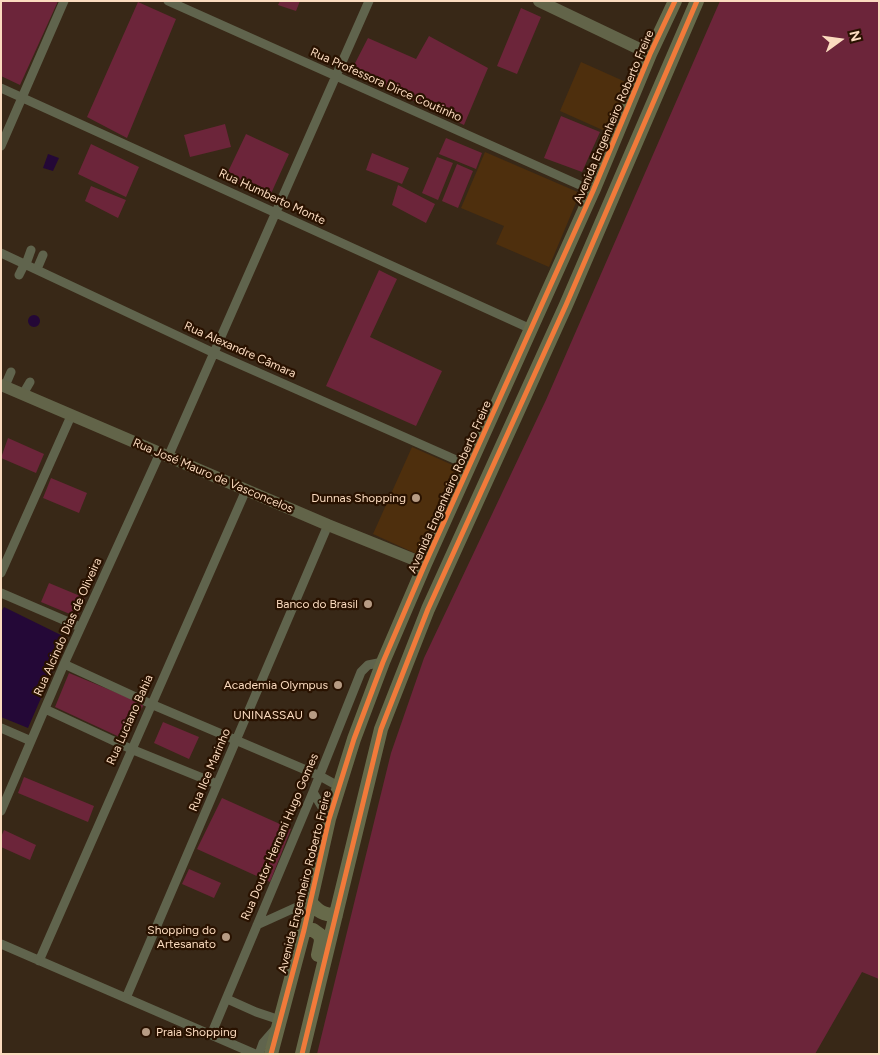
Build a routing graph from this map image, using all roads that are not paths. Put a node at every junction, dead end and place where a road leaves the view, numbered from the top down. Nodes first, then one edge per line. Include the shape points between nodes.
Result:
1 (64, 1) edge
2 (168, 1) edge
3 (369, 1) edge
4 (539, 1) edge
5 (697, 1) edge
6 (674, 3) edge
7 (650, 54) junction
8 (667, 69) junction
9 (337, 76) junction
10 (1, 88) edge
11 (23, 97) junction
12 (1, 146) edge
13 (593, 191) junction
14 (277, 212) junction
15 (31, 250) dead end
16 (1, 253) edge
17 (43, 255) dead end
18 (25, 264) junction
19 (37, 269) junction
20 (19, 275) dead end
21 (531, 329) junction
22 (214, 353) junction
23 (11, 372) dead end
24 (30, 382) dead end
25 (3, 386) edge
26 (23, 394) junction
27 (71, 416) junction
28 (164, 455) junction
29 (470, 466) junction
30 (246, 490) junction
31 (328, 525) junction
32 (425, 564) junction
33 (1, 573) edge
34 (1, 593) edge
35 (80, 627) junction
36 (384, 662) junction
37 (64, 664) junction
38 (151, 704) junction
39 (44, 709) junction
40 (1, 728) edge
41 (237, 739) junction
42 (31, 741) junction
43 (131, 749) junction
44 (320, 776) junction
45 (217, 784) junction
46 (338, 786) junction
47 (313, 792) junction
48 (1, 811) edge
49 (329, 819) junction
50 (310, 901) junction
51 (336, 915) junction
52 (257, 925) junction
53 (304, 930) junction
54 (2, 946) edge
55 (39, 961) junction
56 (316, 997) junction
57 (126, 998) junction
58 (227, 999) junction
59 (280, 1023) junction
60 (211, 1036) junction
61 (257, 1054) edge
62 (271, 1054) edge
63 (302, 1054) edge

1 - 11 street
2 - 9 street, Rua Professora Dirce Coutinho
3 - 9 street, Rua Alcindo Dias de Oliveira
4 - 7 street
5 - 8 main road
6 - 7 main road, Avenida Engenheiro Roberto Freire
6 - 8 main road via 682,8 683,14 667,57
7 - 13 main road, Avenida Engenheiro Roberto Freire
8 - 51 main road via 398,683 381,729
9 - 13 street, Rua Professora Dirce Coutinho
9 - 14 street, Rua Alcindo Dias de Oliveira
10 - 11 street, Rua Humberto Monte
11 - 12 street
11 - 14 street, Rua Humberto Monte
13 - 21 main road, Avenida Engenheiro Roberto Freire
14 - 21 street, Rua Humberto Monte
14 - 22 street, Rua Alcindo Dias de Oliveira
15 - 18 street
16 - 18 street, Rua Alexandre Câmara
17 - 19 street
18 - 19 street, Rua Alexandre Câmara
18 - 20 street
19 - 22 street, Rua Alexandre Câmara
21 - 29 main road, Avenida Engenheiro Roberto Freire
22 - 28 street, Rua Alcindo Dias de Oliveira
22 - 29 street, Rua Alexandre Câmara
23 - 25 street
24 - 26 street
25 - 26 street, Rua José Mauro de Vasconcelos
26 - 27 street, Rua José Mauro de Vasconcelos
27 - 28 street, Rua José Mauro de Vasconcelos
27 - 33 street
28 - 30 street, Rua José Mauro de Vasconcelos
28 - 35 street, Rua Alcindo Dias de Oliveira
29 - 32 main road, Avenida Engenheiro Roberto Freire
30 - 31 street, Rua José Mauro de Vasconcelos
30 - 38 street, Rua Luciano Bahia
31 - 32 street, Rua José Mauro de Vasconcelos
31 - 41 street, Rua Ilce Marinho
32 - 36 main road, Avenida Engenheiro Roberto Freire
34 - 35 street
35 - 37 street, Rua Alcindo Dias de Oliveira
36 - 44 street, Rua Doutor Hernani Hugo Gomes via 368,666 361,672
36 - 46 main road, Avenida Engenheiro Roberto Freire
37 - 38 street
37 - 39 street, Rua Alcindo Dias de Oliveira
38 - 41 street
38 - 43 street, Rua Luciano Bahia
39 - 42 street, Rua Alcindo Dias de Oliveira
39 - 43 street
40 - 42 street
41 - 44 street
41 - 45 street, Rua Ilce Marinho
42 - 48 street, Rua Alcindo Dias de Oliveira
43 - 45 street
43 - 55 street, Rua Luciano Bahia
44 - 46 street
44 - 47 street, Rua Doutor Hernani Hugo Gomes
45 - 57 street, Rua Ilce Marinho
46 - 49 main road, Avenida Engenheiro Roberto Freire
47 - 49 street
47 - 52 street, Rua Doutor Hernani Hugo Gomes
49 - 50 main road, Avenida Engenheiro Roberto Freire
50 - 51 main road via 318,911
50 - 52 street
50 - 53 main road, Avenida Engenheiro Roberto Freire
51 - 56 main road
52 - 58 street, Rua Doutor Hernani Hugo Gomes
53 - 56 main road via 313,930 320,935 311,982
53 - 59 main road, Avenida Engenheiro Roberto Freire
54 - 55 street
55 - 57 street
56 - 63 main road
57 - 60 street
58 - 59 street
58 - 60 street, Rua Doutor Hernani Hugo Gomes
59 - 61 street
59 - 62 main road, Avenida Engenheiro Roberto Freire
60 - 61 street

